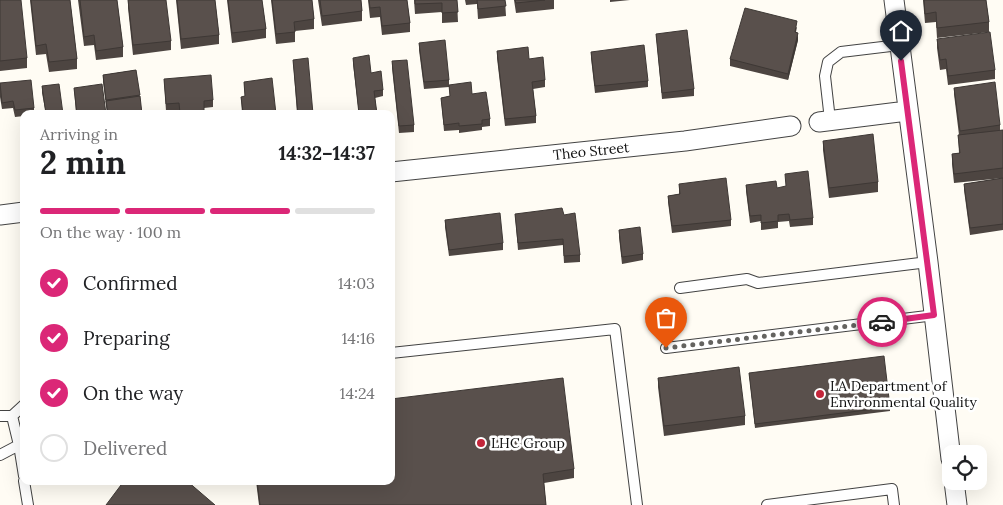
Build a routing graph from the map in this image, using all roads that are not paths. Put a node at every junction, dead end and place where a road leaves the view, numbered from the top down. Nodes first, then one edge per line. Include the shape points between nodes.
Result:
1 (894, 0) edge
2 (899, 45) junction
3 (907, 111) junction
4 (825, 121) joint
5 (791, 126) dead end
6 (395, 172) edge
7 (20, 212) edge
8 (0, 215) edge
9 (928, 262) junction
10 (680, 288) dead end
11 (934, 315) junction
12 (666, 348) dead end
13 (395, 353) edge
14 (20, 409) edge
15 (0, 416) edge
16 (12, 416) junction
17 (20, 439) edge
18 (949, 445) edge
19 (20, 446) edge
20 (0, 455) edge
21 (25, 485) edge
22 (955, 490) edge
23 (28, 505) edge
24 (637, 505) edge
25 (767, 505) edge
26 (894, 505) edge
27 (957, 505) edge

1 - 2 street
2 - 3 street
2 - 4 lane via 841,52 828,62
3 - 4 street
3 - 9 street
5 - 6 street, Theo Street via 685,141
7 - 8 street
9 - 10 lane via 758,284 747,279
9 - 11 street
11 - 12 lane
11 - 18 street
13 - 24 lane via 615,329
14 - 16 lane
15 - 16 lane
16 - 17 lane
19 - 20 lane
21 - 23 lane
22 - 27 street
25 - 26 lane via 892,489

